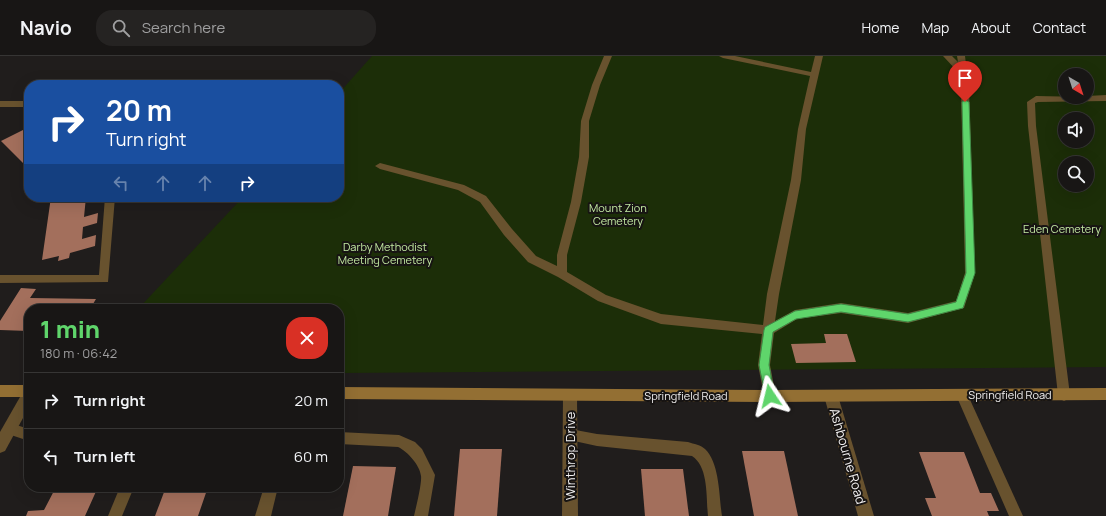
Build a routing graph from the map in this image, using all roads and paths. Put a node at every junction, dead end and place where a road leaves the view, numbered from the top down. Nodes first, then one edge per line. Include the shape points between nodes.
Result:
1 (608, 56) edge
2 (723, 56) edge
3 (819, 56) edge
4 (947, 56) edge
5 (961, 56) edge
6 (963, 72) junction
7 (814, 75) junction
8 (1106, 98) edge
9 (0, 104) edge
10 (24, 104) edge
11 (380, 166) dead end
12 (110, 202) edge
13 (562, 274) junction
14 (0, 279) edge
15 (769, 330) junction
16 (0, 391) edge
17 (24, 393) edge
18 (344, 393) edge
19 (1106, 394) edge
20 (962, 395) junction
21 (1064, 395) junction
22 (570, 396) junction
23 (770, 396) junction
24 (831, 396) junction
25 (24, 402) edge
26 (10, 429) junction
27 (24, 433) edge
28 (570, 435) junction
29 (344, 438) edge
30 (0, 446) edge
31 (125, 492) edge
32 (270, 492) edge
33 (115, 516) edge
34 (263, 516) edge
35 (421, 516) edge
36 (570, 516) edge
37 (715, 516) edge
38 (866, 516) edge
39 (1016, 516) edge

1 - 13 lane via 585,121 584,157 576,202 562,255
2 - 7 lane
3 - 7 lane
4 - 6 lane
5 - 6 lane
6 - 15 lane via 970,273 960,305 908,318 841,308 795,315
7 - 15 lane via 802,129 796,180 773,294
8 - 21 lane via 1036,98 1031,102
9 - 10 lane
11 - 13 lane via 461,187 484,199 532,259
12 - 14 lane via 104,279
13 - 15 lane via 602,298 661,319
15 - 23 lane via 764,365
16 - 17 main road
18 - 22 main road, Springfield Road
19 - 21 main road, Springfield Road
20 - 21 main road, Springfield Road
20 - 24 main road, Springfield Road
20 - 39 lane
22 - 23 main road, Springfield Road
22 - 28 street, Winthrop Drive
23 - 24 main road, Springfield Road
24 - 38 street, Ashbourne Road
25 - 26 street
26 - 27 lane
26 - 30 street
28 - 36 street, Winthrop Drive
28 - 37 lane via 688,448 698,452 708,470
29 - 35 lane via 399,441 410,446 428,475
31 - 33 lane
32 - 34 street

